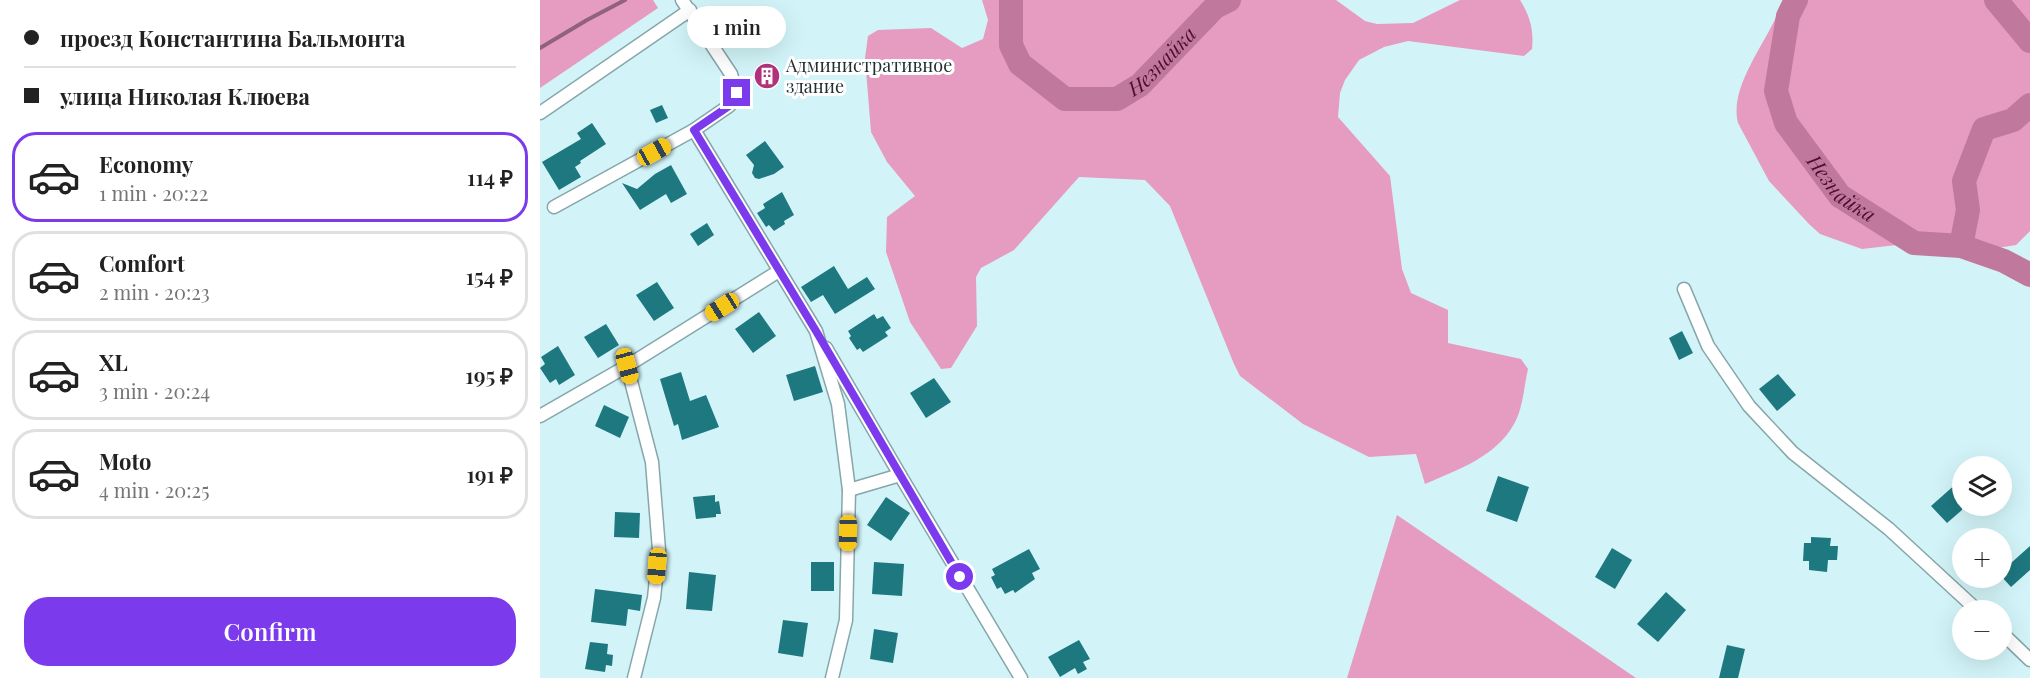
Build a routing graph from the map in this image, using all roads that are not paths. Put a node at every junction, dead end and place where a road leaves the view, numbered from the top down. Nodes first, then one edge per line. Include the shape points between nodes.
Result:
1 (686, 5) edge
2 (540, 112) edge
3 (694, 130) junction
4 (554, 207) dead end
5 (779, 271) junction
6 (1684, 290) dead end
7 (816, 331) junction
8 (627, 366) junction
9 (540, 416) edge
10 (900, 475) junction
11 (849, 490) junction
12 (1966, 600) edge
13 (2012, 643) edge
14 (2030, 660) edge
15 (634, 678) edge
16 (832, 678) edge
17 (1021, 678) edge

1 - 2 street
1 - 3 street via 731,74 737,93 729,106
3 - 4 street
3 - 5 street
5 - 7 street
5 - 8 street
6 - 12 street via 1708,346 1749,406 1793,453 1890,528
7 - 10 street
7 - 11 street via 838,404
8 - 9 street
8 - 15 street via 652,462 659,550 654,598
10 - 11 street
10 - 17 street
11 - 16 street via 846,620
13 - 14 street

